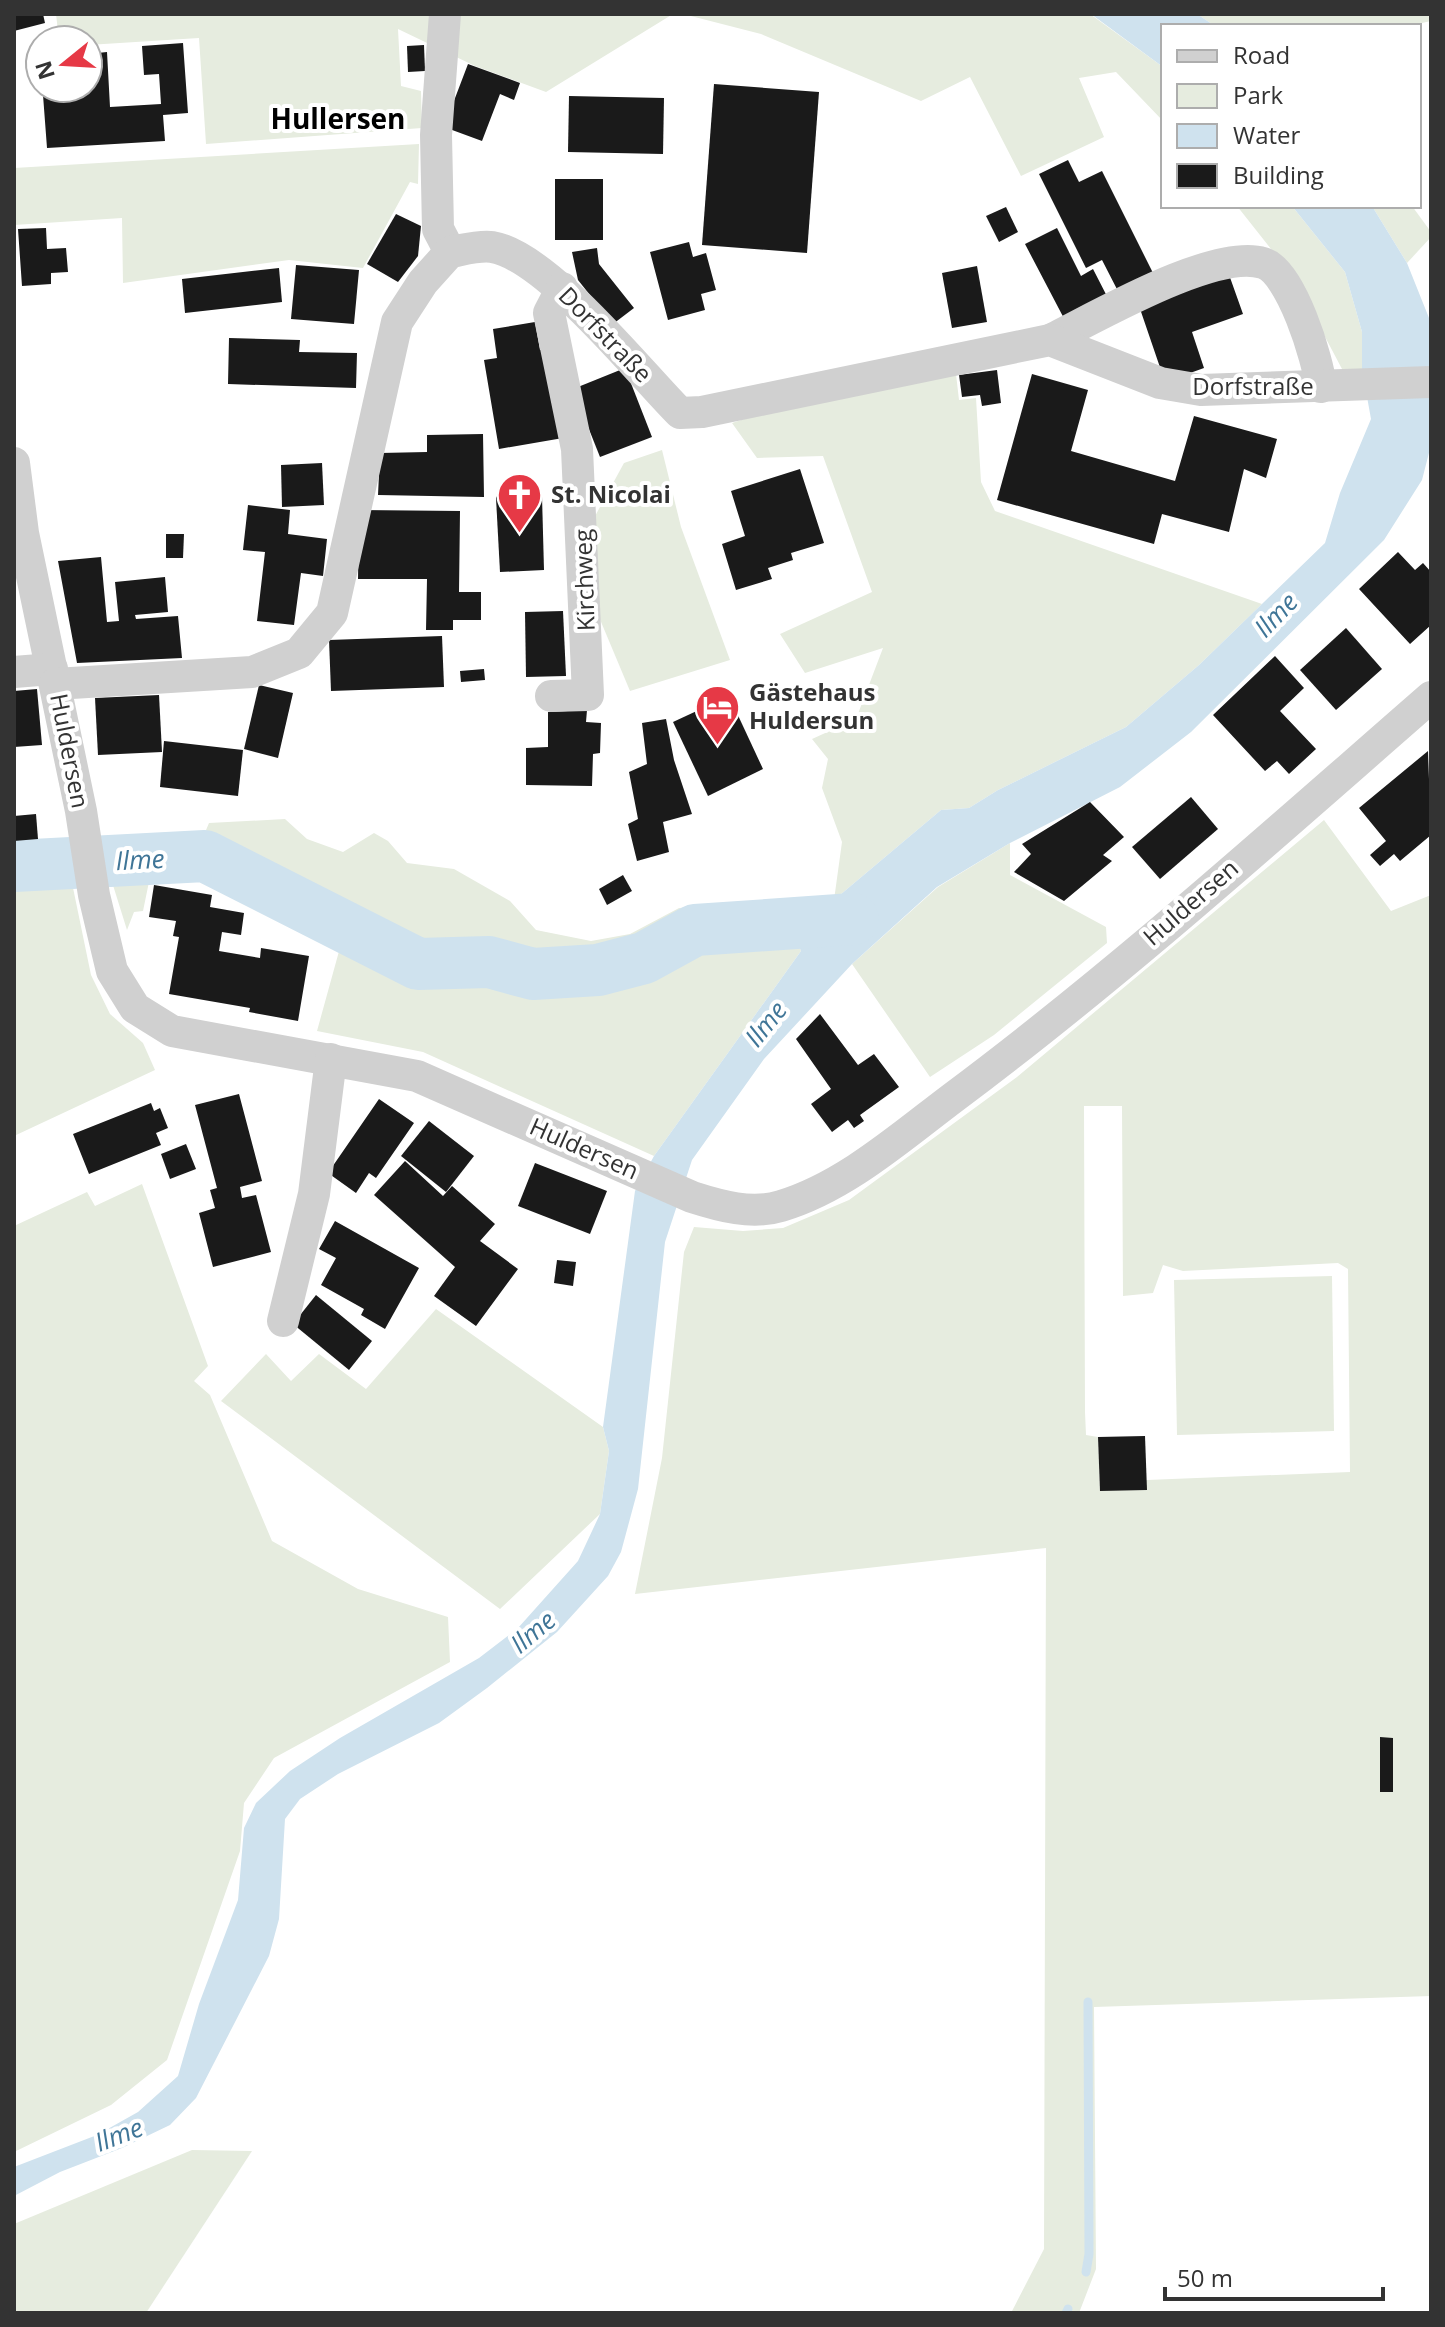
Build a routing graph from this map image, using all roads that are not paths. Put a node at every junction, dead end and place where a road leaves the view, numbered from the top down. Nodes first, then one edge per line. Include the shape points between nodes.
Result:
1 (445, 14) edge
2 (450, 252) junction
3 (562, 288) junction
4 (1050, 340) junction
5 (1431, 382) edge
6 (1332, 387) junction
7 (14, 463) edge
8 (14, 672) edge
9 (54, 676) junction
10 (551, 696) dead end
11 (1431, 697) edge
12 (331, 1059) junction
13 (283, 1321) dead end

1 - 2 street via 436,135 438,229
2 - 3 street, Dorfstraße via 493,247
2 - 9 street via 397,322 332,613 299,653 252,672
3 - 4 street, Dorfstraße via 680,413
3 - 10 street, Kirchweg via 549,313 577,449 588,695
4 - 6 street, Dorfstraße via 1201,390
4 - 6 street via 1170,280 1225,264 1261,262 1280,273
5 - 6 street, Dorfstraße
7 - 9 street, Huldersen via 23,533
8 - 9 street
9 - 12 street, Huldersen via 112,971 135,1008 172,1031
11 - 12 street, Huldersen via 1038,1034 880,1153 779,1207 730,1209 692,1197 417,1076
12 - 13 street via 314,1194

